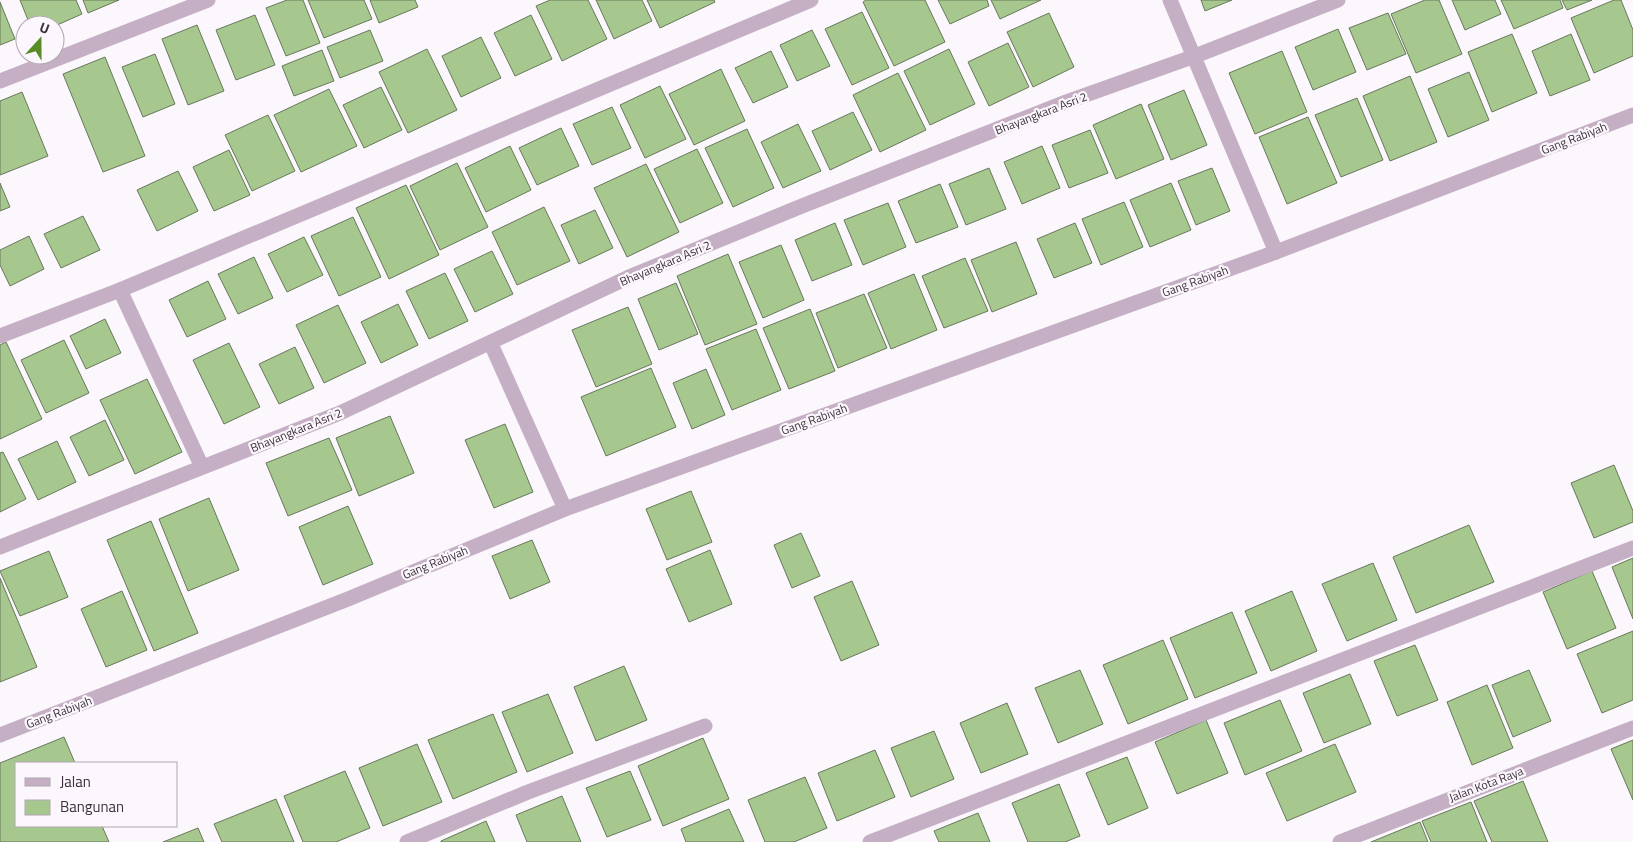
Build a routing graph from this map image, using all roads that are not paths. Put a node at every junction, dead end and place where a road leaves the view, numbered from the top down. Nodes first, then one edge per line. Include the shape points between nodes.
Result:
1 (208, 0) edge
2 (811, 0) edge
3 (1170, 0) edge
4 (1338, 0) edge
5 (1195, 56) junction
6 (0, 80) edge
7 (1633, 115) edge
8 (1276, 252) junction
9 (120, 290) junction
10 (0, 336) edge
11 (491, 344) junction
12 (202, 467) junction
13 (565, 509) junction
14 (0, 548) edge
15 (1633, 548) edge
16 (705, 726) dead end
17 (1633, 728) edge
18 (0, 735) edge
19 (407, 842) edge
20 (870, 842) edge
21 (1340, 842) edge

1 - 6 street
2 - 9 street
3 - 5 street
4 - 5 street, Bhayangkara Asri 2
5 - 8 street
5 - 11 street, Bhayangkara Asri 2 via 1066,102 629,277
7 - 8 street, Gang Rabiyah
8 - 13 street, Gang Rabiyah
9 - 10 street
9 - 12 street
11 - 12 street, Bhayangkara Asri 2 via 340,413
11 - 13 street
12 - 14 street, Bhayangkara Asri 2
13 - 18 street, Gang Rabiyah via 348,599
15 - 20 street
16 - 19 street via 528,792
17 - 21 street, Jalan Kota Raya

